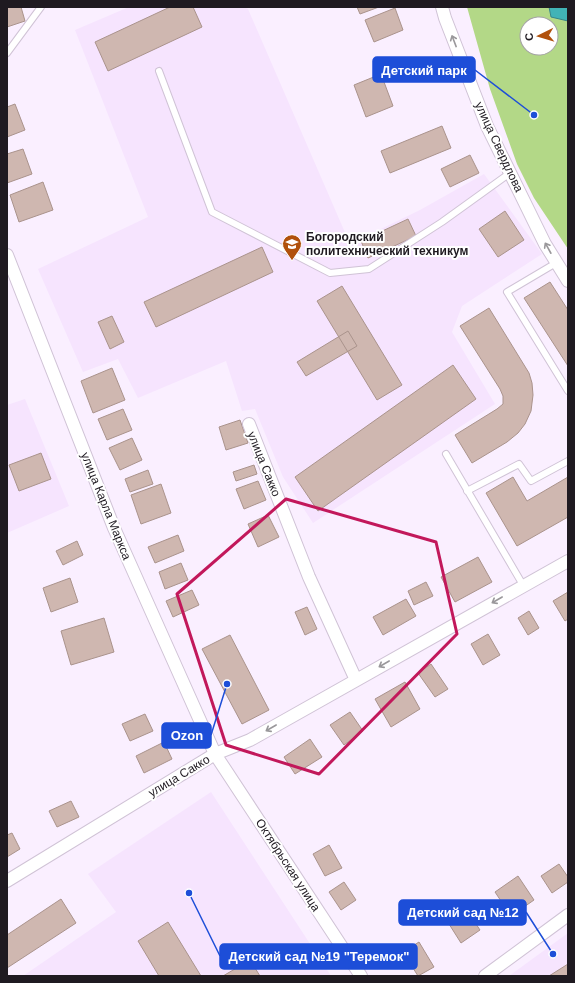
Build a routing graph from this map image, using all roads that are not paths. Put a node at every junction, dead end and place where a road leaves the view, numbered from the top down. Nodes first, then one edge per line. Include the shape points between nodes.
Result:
1 (41, 7) edge
2 (442, 7) edge
3 (7, 53) edge
4 (159, 71) dead end
5 (510, 174) junction
6 (7, 254) edge
7 (556, 263) junction
8 (568, 281) edge
9 (568, 391) edge
10 (249, 424) dead end
11 (446, 454) dead end
12 (568, 461) edge
13 (467, 490) junction
14 (568, 561) edge
15 (523, 585) junction
16 (356, 680) junction
17 (215, 754) junction
18 (7, 880) edge
19 (568, 914) edge
20 (361, 976) edge
21 (485, 976) edge

1 - 3 lane
5 -> 2 street, улица Свердлова via 487,126
4 - 5 lane via 212,212 330,273 369,269
7 -> 5 street, улица Свердлова
6 - 17 street, улица Карла Маркса via 114,528
7 - 8 street, улица Свердлова
7 - 9 lane via 507,292
10 - 16 street, улица Сакко via 309,577
11 - 13 lane
12 - 13 lane via 531,481 520,464
13 - 15 lane
14 - 15 street, улица Сакко
15 -> 16 street, улица Сакко
16 -> 17 street, улица Сакко via 250,740
17 - 18 street, улица Сакко
17 - 20 street, Октябрьская улица
19 - 21 street

